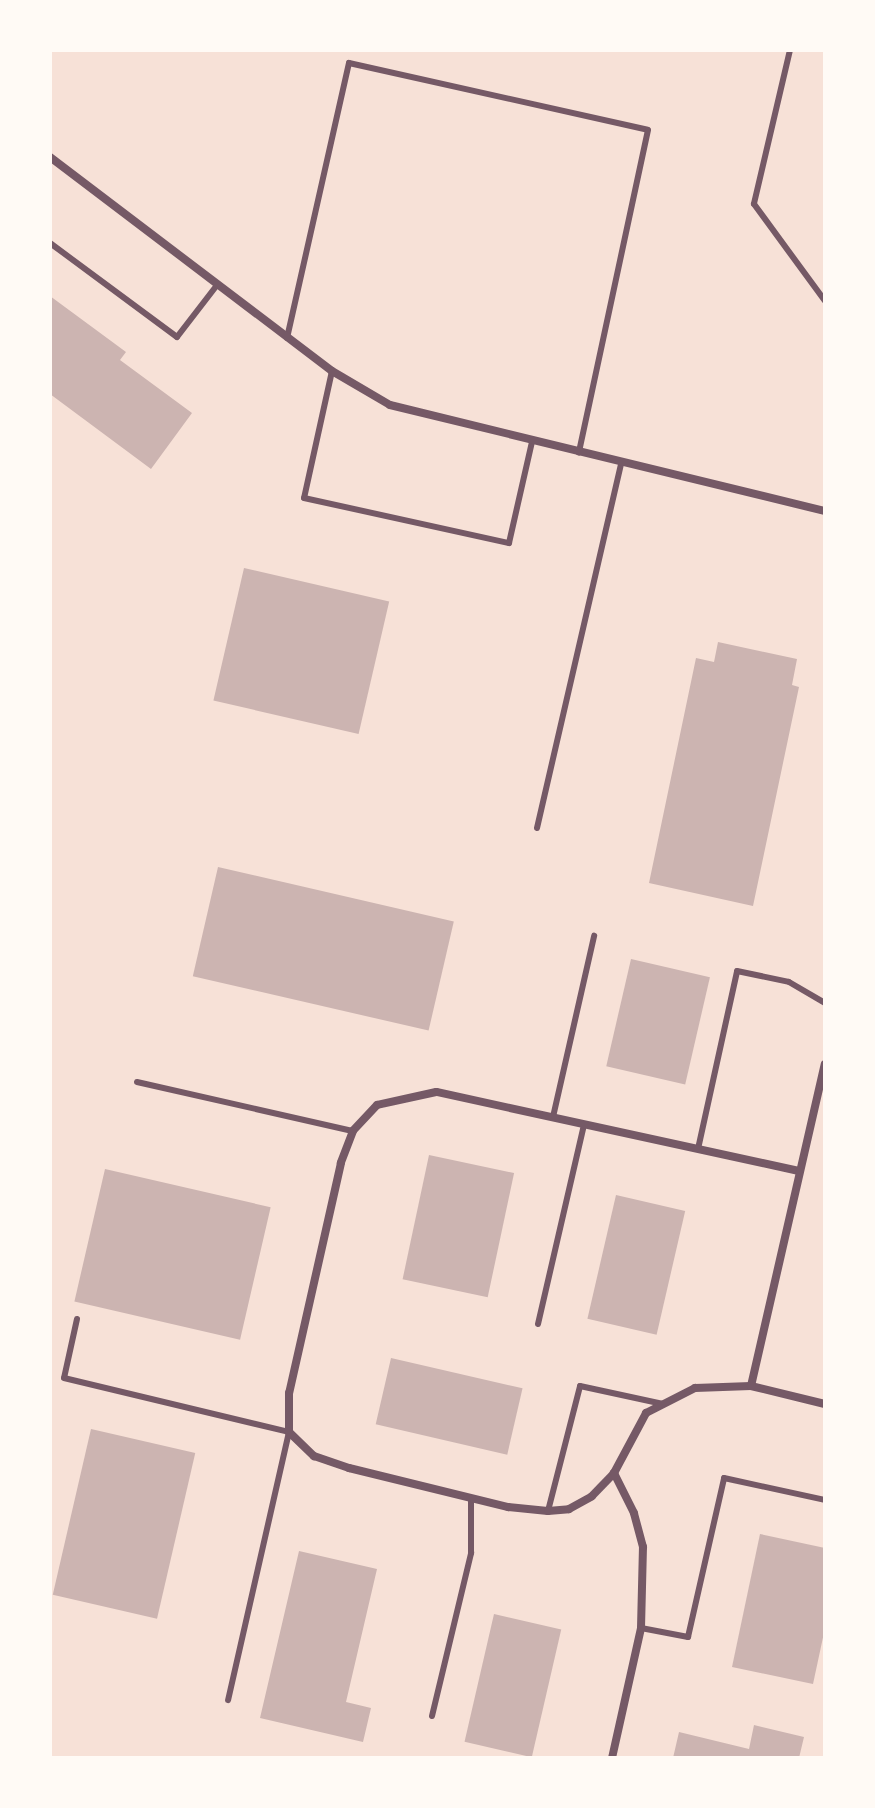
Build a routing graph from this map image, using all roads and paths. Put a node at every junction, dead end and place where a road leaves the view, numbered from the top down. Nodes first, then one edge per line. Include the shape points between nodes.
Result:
1 (790, 50) edge
2 (50, 157) edge
3 (50, 243) edge
4 (217, 285) junction
5 (825, 301) edge
6 (287, 338) junction
7 (332, 371) junction
8 (532, 442) junction
9 (579, 453) junction
10 (621, 463) junction
11 (825, 511) edge
12 (537, 828) dead end
13 (594, 936) dead end
14 (825, 1003) edge
15 (825, 1064) edge
16 (137, 1082) dead end
17 (553, 1117) junction
18 (584, 1124) junction
19 (353, 1131) junction
20 (698, 1149) junction
21 (799, 1171) junction
22 (77, 1319) dead end
23 (538, 1324) dead end
24 (751, 1386) junction
25 (663, 1404) junction
26 (825, 1404) edge
27 (289, 1432) junction
28 (614, 1473) junction
29 (471, 1498) junction
30 (825, 1500) edge
31 (548, 1511) junction
32 (641, 1628) junction
33 (228, 1700) dead end
34 (432, 1716) dead end
35 (612, 1758) edge

1 - 5 lane via 754,204
2 - 4 street
3 - 4 lane via 177,337
4 - 6 street
6 - 7 street
6 - 9 lane via 349,63 648,130
7 - 8 street via 419,416
7 - 8 lane via 304,498 509,543
8 - 9 street
9 - 10 street
10 - 11 street
10 - 12 lane
13 - 17 lane
14 - 20 lane via 789,982 737,971
15 - 21 street
16 - 19 lane
17 - 18 street
17 - 19 street via 436,1092 377,1105
18 - 20 street
18 - 23 lane
19 - 27 street via 341,1163 289,1393
20 - 21 street
21 - 24 street
22 - 27 lane via 64,1378
24 - 25 street via 695,1388
24 - 26 street
25 - 28 street via 646,1413
25 - 31 lane via 580,1386
27 - 29 street via 314,1456
27 - 33 lane
28 - 31 street via 569,1509
28 - 32 street via 634,1513 643,1547
29 - 31 street
29 - 34 lane via 471,1553
30 - 32 lane via 724,1478 688,1637
32 - 35 street

